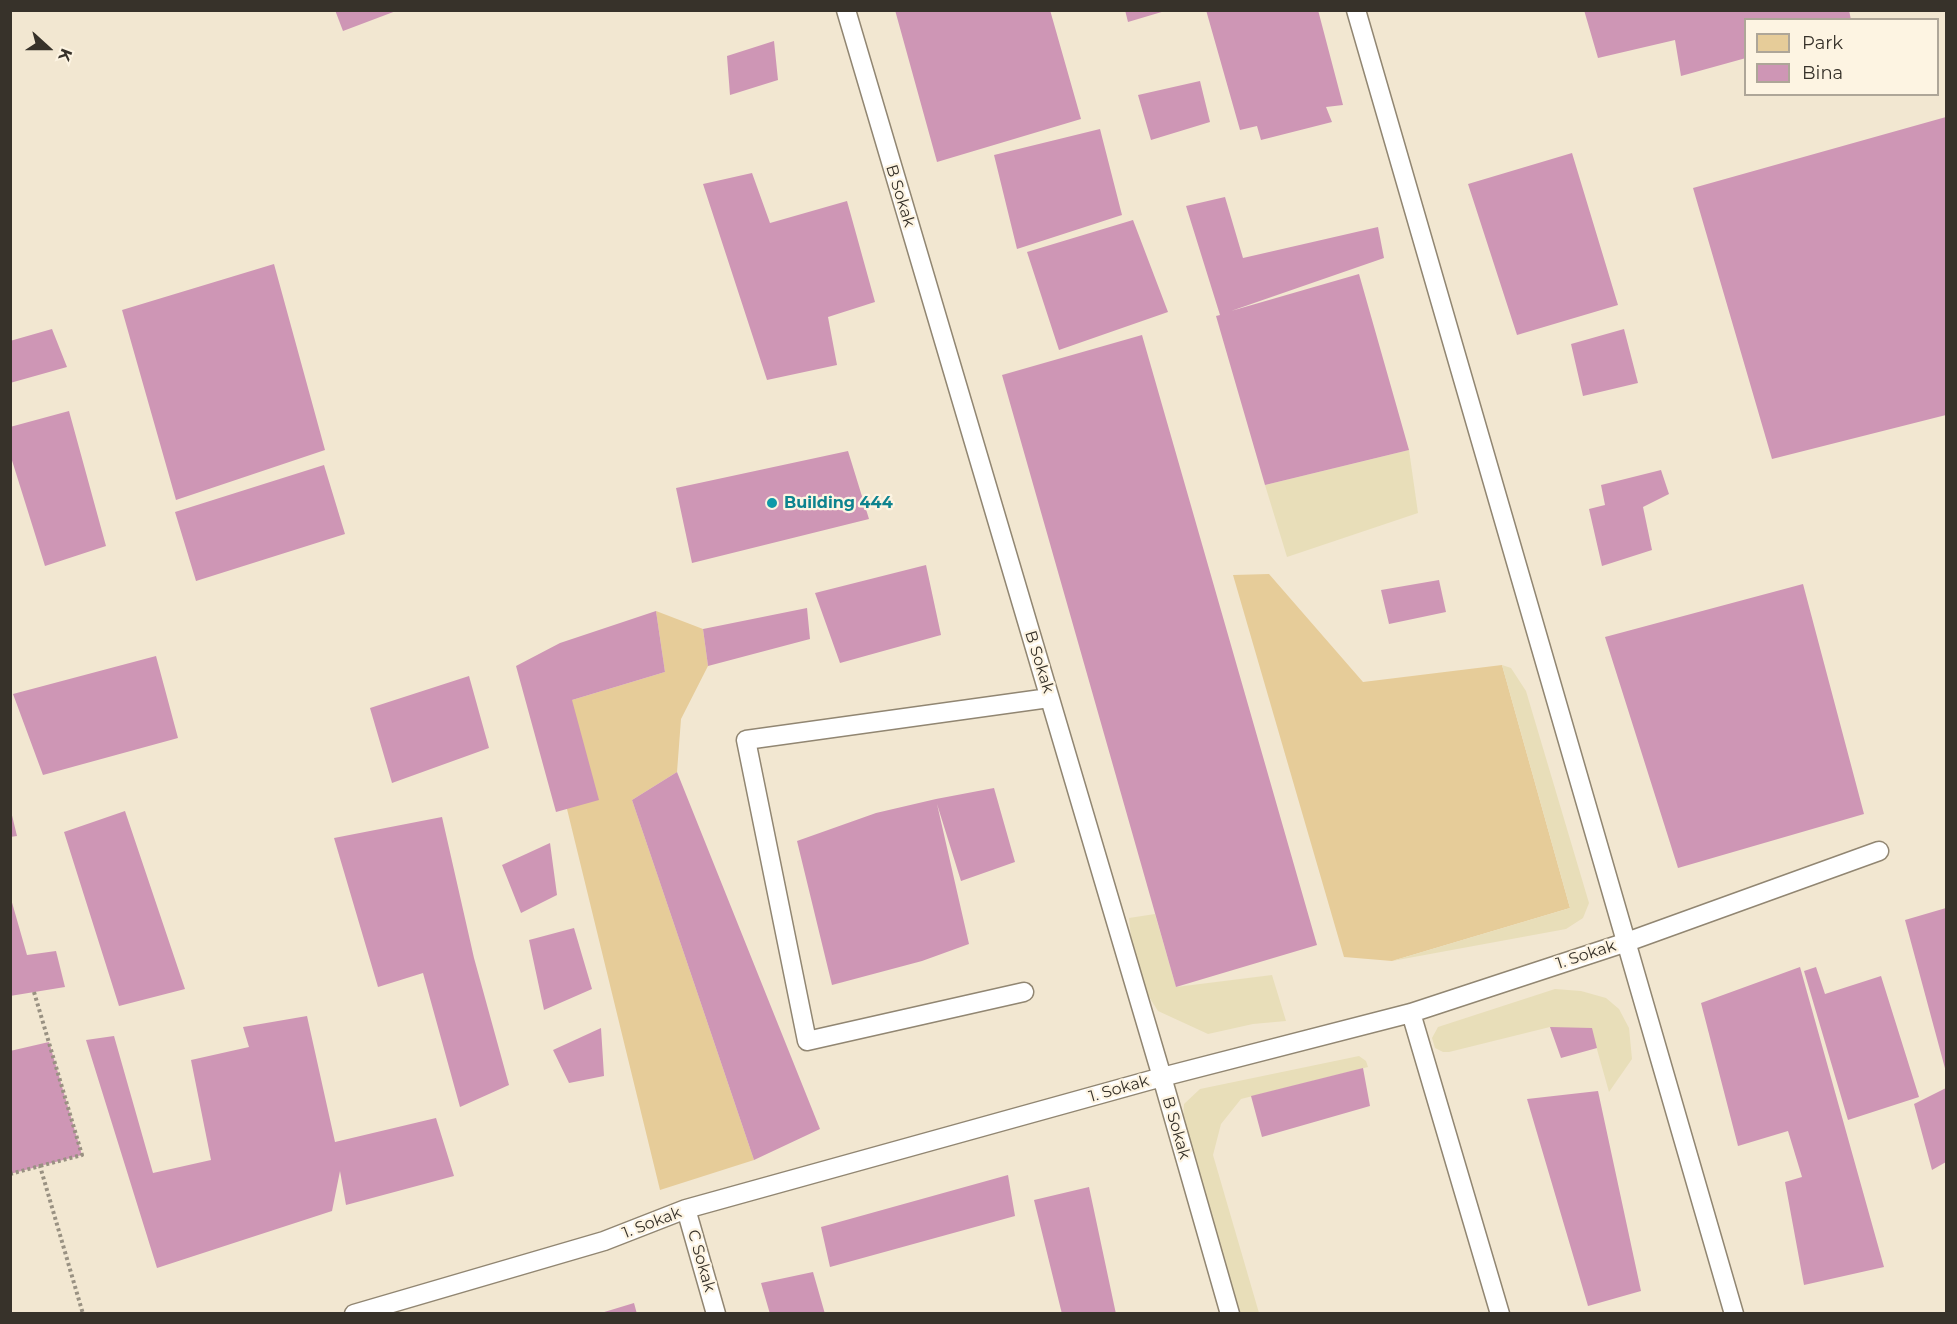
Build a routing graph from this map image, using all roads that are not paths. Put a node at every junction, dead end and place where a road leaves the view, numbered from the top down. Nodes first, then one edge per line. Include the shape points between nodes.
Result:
1 (846, 10) edge
2 (1356, 10) edge
3 (1049, 698) junction
4 (1879, 851) dead end
5 (1627, 942) junction
6 (1024, 992) dead end
7 (1411, 1013) junction
8 (1162, 1077) junction
9 (687, 1209) junction
10 (354, 1314) edge
11 (716, 1314) edge
12 (1230, 1314) edge
13 (1500, 1314) edge
14 (1734, 1314) edge

1 - 3 lane, B Sokak
2 - 5 lane
3 - 6 lane via 746,740 807,1041
3 - 8 lane, B Sokak
4 - 5 lane, 1. Sokak
5 - 7 lane, 1. Sokak
5 - 14 lane
7 - 8 lane, 1. Sokak
7 - 13 lane
8 - 9 lane, 1. Sokak
8 - 12 lane, B Sokak
9 - 10 lane, 1. Sokak via 604,1241
9 - 11 lane, C Sokak

